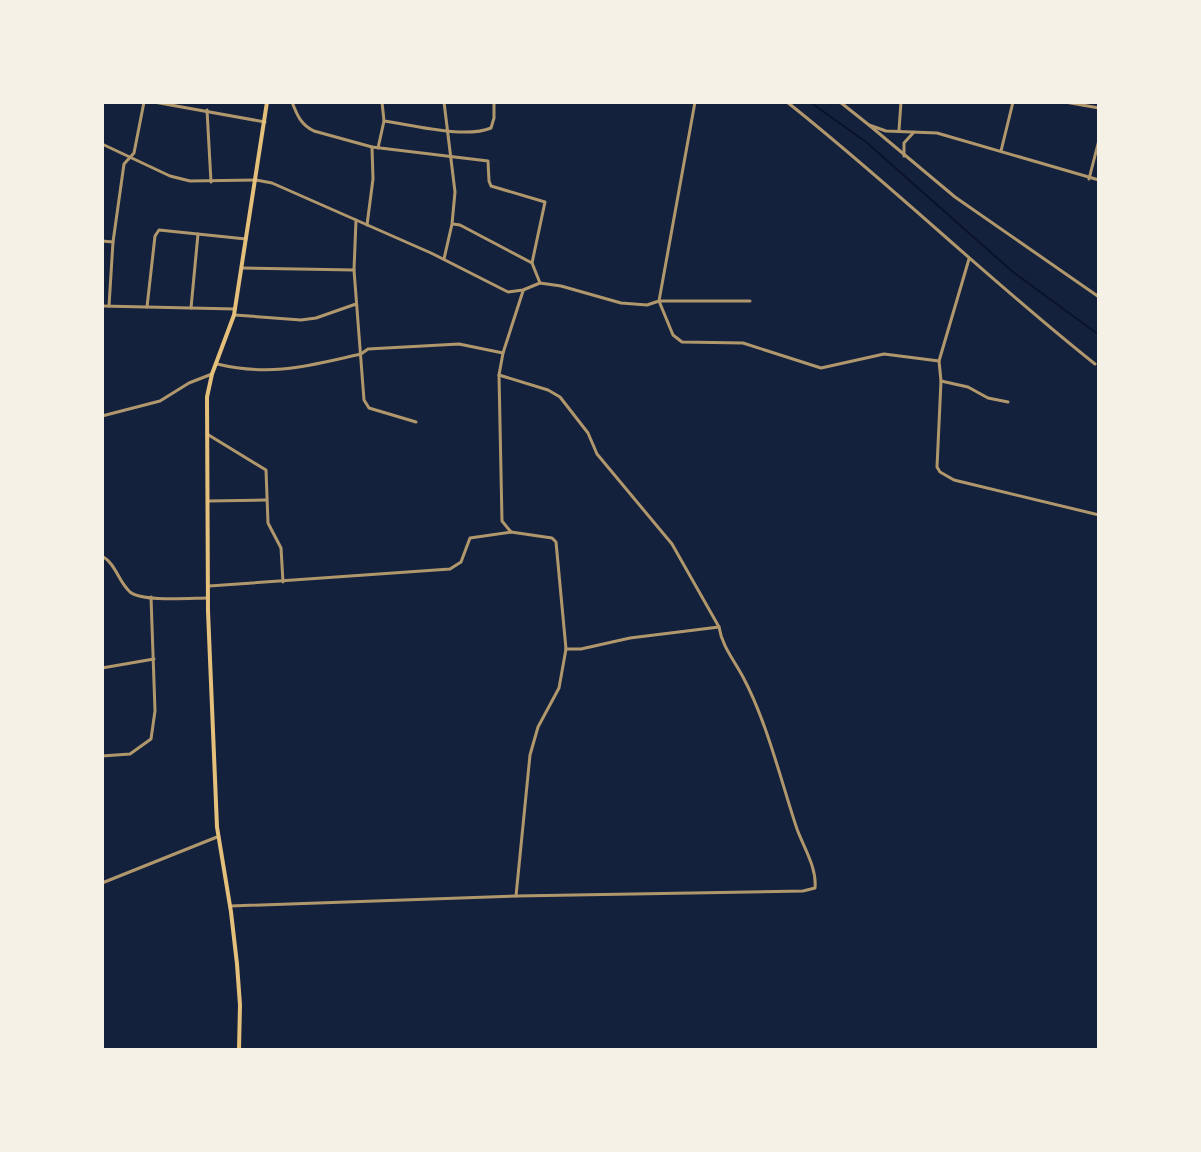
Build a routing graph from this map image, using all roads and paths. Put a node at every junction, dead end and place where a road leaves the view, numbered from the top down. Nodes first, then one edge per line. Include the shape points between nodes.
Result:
1 (144, 102) edge
2 (154, 102) edge
3 (267, 102) edge
4 (292, 102) edge
5 (382, 102) edge
6 (444, 102) edge
7 (494, 102) edge
8 (695, 102) edge
9 (787, 102) edge
10 (840, 102) edge
11 (901, 102) edge
12 (1013, 102) edge
13 (1065, 102) edge
14 (1099, 108) edge
15 (207, 110) junction
16 (384, 121) junction
17 (265, 122) junction
18 (869, 125) junction
19 (447, 131) junction
20 (899, 131) junction
21 (915, 131) junction
22 (1099, 140) edge
23 (102, 144) edge
24 (372, 147) junction
25 (378, 148) junction
26 (1001, 151) junction
27 (904, 156) junction
28 (450, 157) junction
29 (129, 158) junction
30 (1089, 179) junction
31 (256, 180) junction
32 (1099, 180) edge
33 (211, 182) junction
34 (356, 220) junction
35 (452, 224) junction
36 (367, 225) junction
37 (198, 234) junction
38 (246, 239) junction
39 (102, 241) edge
40 (113, 242) junction
41 (444, 259) junction
42 (969, 259) junction
43 (532, 263) junction
44 (242, 268) junction
45 (354, 270) junction
46 (540, 283) junction
47 (523, 290) junction
48 (1099, 297) edge
49 (659, 301) junction
50 (750, 301) dead end
51 (356, 304) junction
52 (102, 306) edge
53 (109, 306) junction
54 (147, 307) junction
55 (191, 308) junction
56 (235, 312) junction
57 (503, 353) junction
58 (361, 354) junction
59 (939, 361) junction
60 (217, 364) junction
61 (1095, 364) dead end
62 (212, 374) junction
63 (499, 375) junction
64 (941, 381) junction
65 (1008, 402) dead end
66 (102, 416) edge
67 (416, 422) dead end
68 (207, 434) junction
69 (266, 500) junction
70 (208, 501) junction
71 (1099, 515) edge
72 (511, 532) junction
73 (102, 556) edge
74 (283, 582) junction
75 (208, 586) junction
76 (151, 597) junction
77 (208, 598) junction
78 (719, 627) junction
79 (566, 649) junction
80 (154, 659) junction
81 (102, 668) edge
82 (102, 756) edge
83 (219, 837) junction
84 (102, 883) edge
85 (516, 896) junction
86 (230, 906) junction
87 (239, 1050) edge

1 - 29 street
2 - 15 street
3 - 17 main road
4 - 24 street via 307,128
5 - 16 street
6 - 19 street
7 - 19 street via 491,128
8 - 49 street
9 - 42 street via 904,197
10 - 18 street
11 - 20 street
12 - 26 street
13 - 14 street
15 - 17 street
15 - 33 street
16 - 19 street
16 - 25 street
17 - 31 main road
18 - 20 street
18 - 27 street
19 - 28 street
20 - 21 street
21 - 26 street
21 - 27 street via 906,138
22 - 30 street
23 - 29 street
24 - 25 street
24 - 36 street
25 - 28 street
26 - 30 street
27 - 48 street
28 - 35 street
28 - 43 street via 488,161 491,186 545,202
29 - 33 street via 170,176
29 - 40 street
30 - 32 street
31 - 33 street
31 - 34 street
31 - 38 main road
34 - 36 street
34 - 45 street
35 - 41 street
35 - 43 street
36 - 41 street
37 - 38 street
37 - 54 street via 159,230
37 - 55 street
38 - 44 main road
39 - 40 street
40 - 53 street
41 - 47 street via 508,292
42 - 59 street
42 - 61 street
43 - 46 street
44 - 45 street
44 - 56 main road
45 - 51 street
46 - 47 street
46 - 49 street via 621,303
47 - 57 street
49 - 50 street
49 - 59 street via 673,335 682,342 743,343 821,368 884,354
51 - 56 street via 301,320
51 - 58 street
52 - 53 street
53 - 54 street
54 - 55 street
55 - 56 street
56 - 60 main road
57 - 58 street via 459,344 368,349
57 - 63 street
58 - 60 street via 269,371
58 - 67 street via 369,408
59 - 64 street
60 - 62 main road
62 - 66 street via 160,401
62 - 68 main road
63 - 72 street via 502,521
63 - 78 street via 560,397 597,454 672,544
64 - 65 street
64 - 71 street via 940,472 954,480
68 - 69 street via 266,470
68 - 70 main road
69 - 70 street
69 - 74 street via 268,523 281,548
70 - 75 main road
72 - 74 street via 470,538 461,562 450,569
72 - 79 street via 556,542
73 - 76 street via 132,593
74 - 75 street
75 - 77 main road
76 - 77 street
76 - 80 street
77 - 83 main road
78 - 79 street
78 - 85 street via 782,776 815,888
79 - 85 street via 559,688 530,755
80 - 81 street
80 - 82 street via 151,739 130,754
83 - 84 street
83 - 86 main road
85 - 86 street
86 - 87 main road

